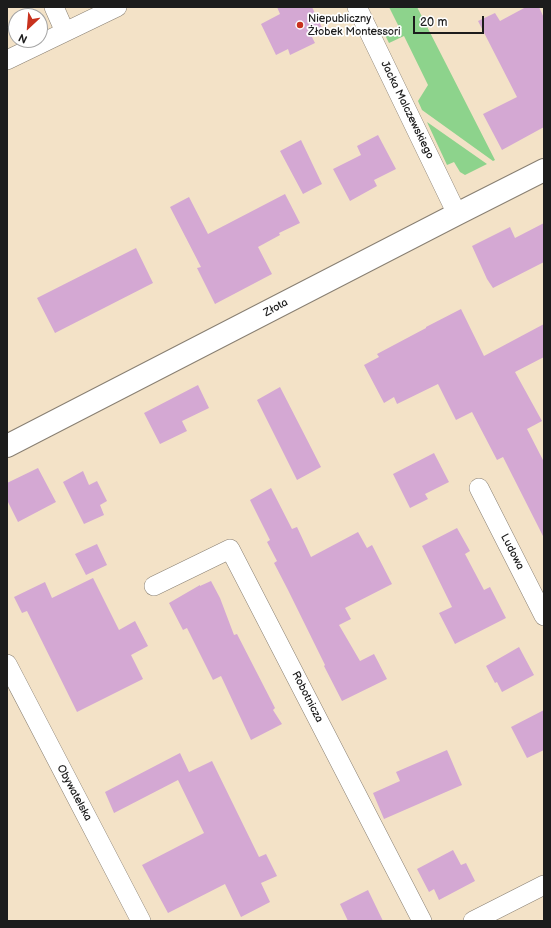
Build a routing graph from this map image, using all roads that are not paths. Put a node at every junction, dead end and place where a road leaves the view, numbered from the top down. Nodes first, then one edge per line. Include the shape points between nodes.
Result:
1 (54, 7) edge
2 (117, 7) edge
3 (357, 7) edge
4 (66, 32) junction
5 (7, 60) edge
6 (544, 170) edge
7 (457, 214) junction
8 (7, 446) edge
9 (479, 488) dead end
10 (154, 586) dead end
11 (544, 616) edge
12 (7, 664) edge
13 (544, 885) edge
14 (141, 921) edge
15 (422, 921) edge
16 (473, 921) edge

1 - 4 street
2 - 4 street
3 - 7 street, Jacka Malczewskiego
4 - 5 street
6 - 7 street, Złota
7 - 8 street, Złota
9 - 11 street, Ludowa
10 - 15 street, Robotnicza via 230,549
12 - 14 street, Obywatelska
13 - 16 street

